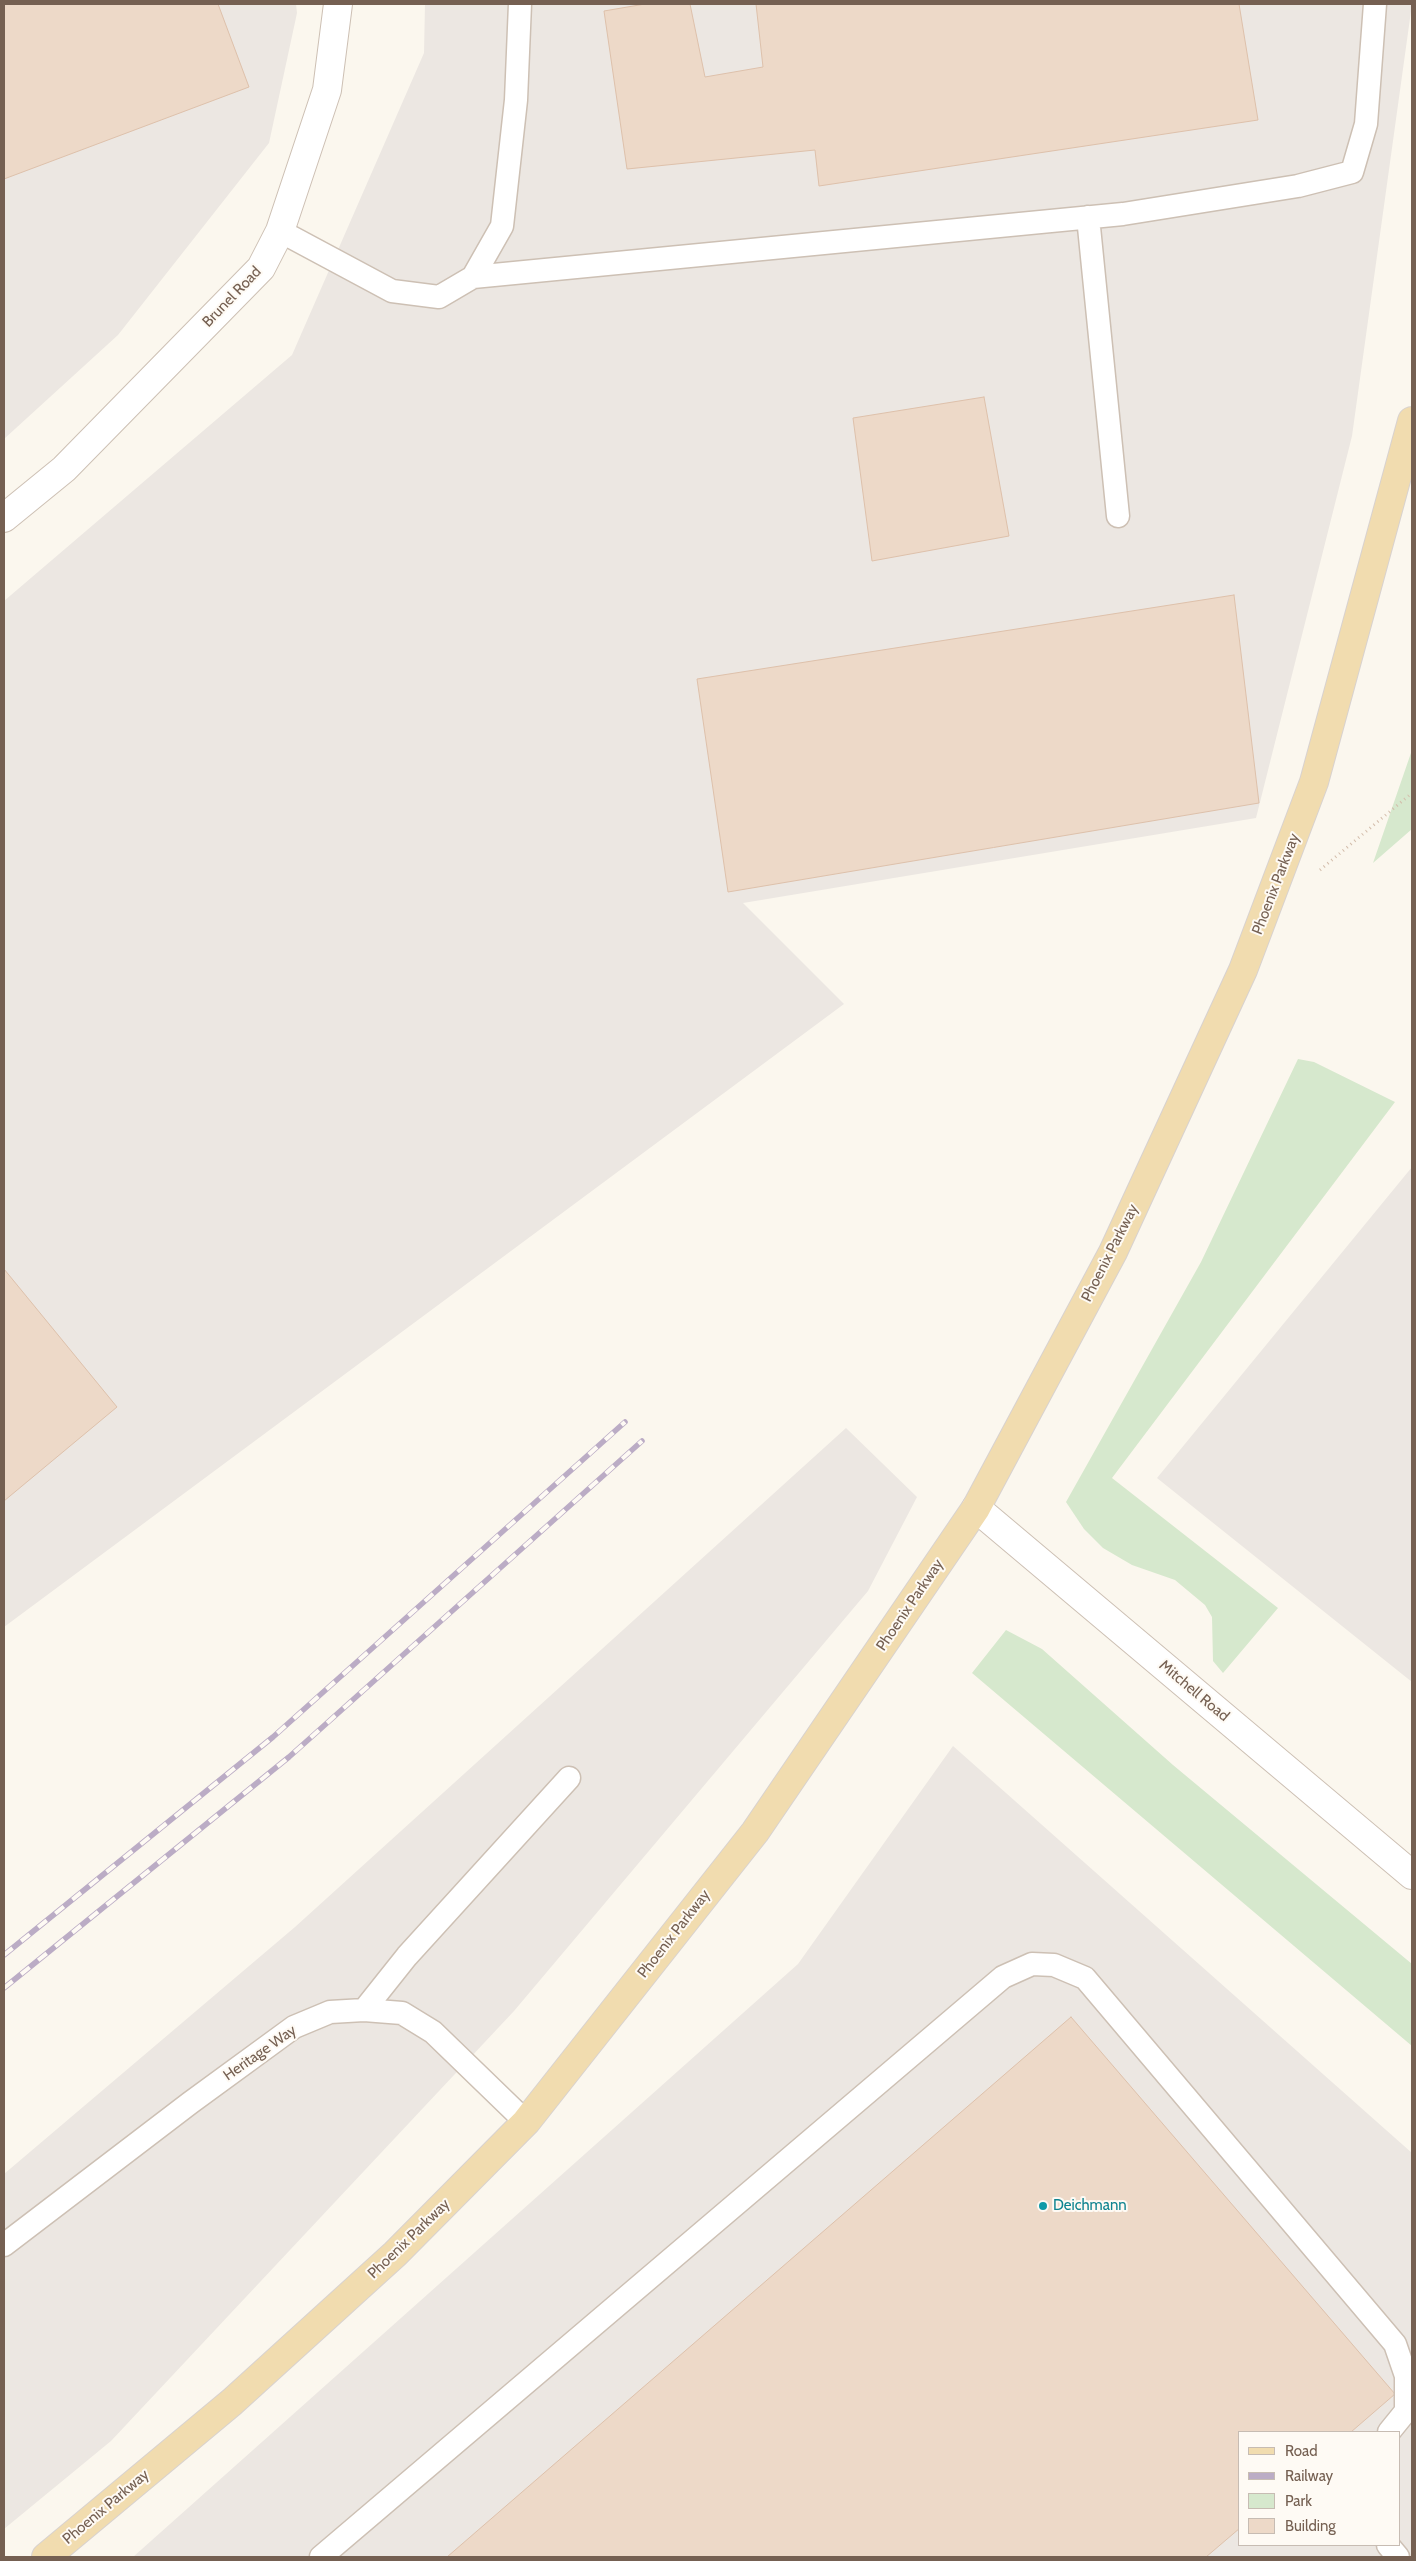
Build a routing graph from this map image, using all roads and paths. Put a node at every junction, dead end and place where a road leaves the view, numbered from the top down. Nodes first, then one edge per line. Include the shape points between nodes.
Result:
1 (338, 4) edge
2 (520, 4) edge
3 (1375, 4) edge
4 (1088, 217) junction
5 (280, 231) junction
6 (472, 277) junction
7 (1412, 421) edge
8 (1118, 516) dead end
9 (4, 518) edge
10 (1412, 793) edge
11 (1316, 873) dead end
12 (976, 1508) junction
13 (568, 1778) dead end
14 (1412, 1874) edge
15 (364, 2010) junction
16 (526, 2122) junction
17 (4, 2245) edge
18 (1390, 2431) edge
19 (1389, 2546) edge
20 (46, 2557) edge
21 (321, 2557) edge
22 (1398, 2557) edge

1 - 5 street, Brunel Road via 327,90
2 - 6 lane via 516,100 502,226
3 - 4 lane via 1366,124 1352,172 1242,196
4 - 6 lane
4 - 8 lane
5 - 6 lane via 392,291 439,297
5 - 9 street, Brunel Road via 261,268 64,470
7 - 12 main road, Phoenix Parkway via 1314,782 1243,970 1113,1252
10 - 11 path
12 - 14 street, Mitchell Road
12 - 16 main road, Phoenix Parkway via 755,1832
13 - 15 lane via 407,1956
15 - 16 lane, Heritage Way via 402,2013 433,2032
15 - 17 lane, Heritage Way via 330,2012 294,2027
16 - 20 main road, Phoenix Parkway via 395,2254 262,2375
18 - 21 lane via 1406,2411 1406,2376 1395,2344 1085,1978 1054,1965 1032,1964 1003,1977
19 - 22 lane

